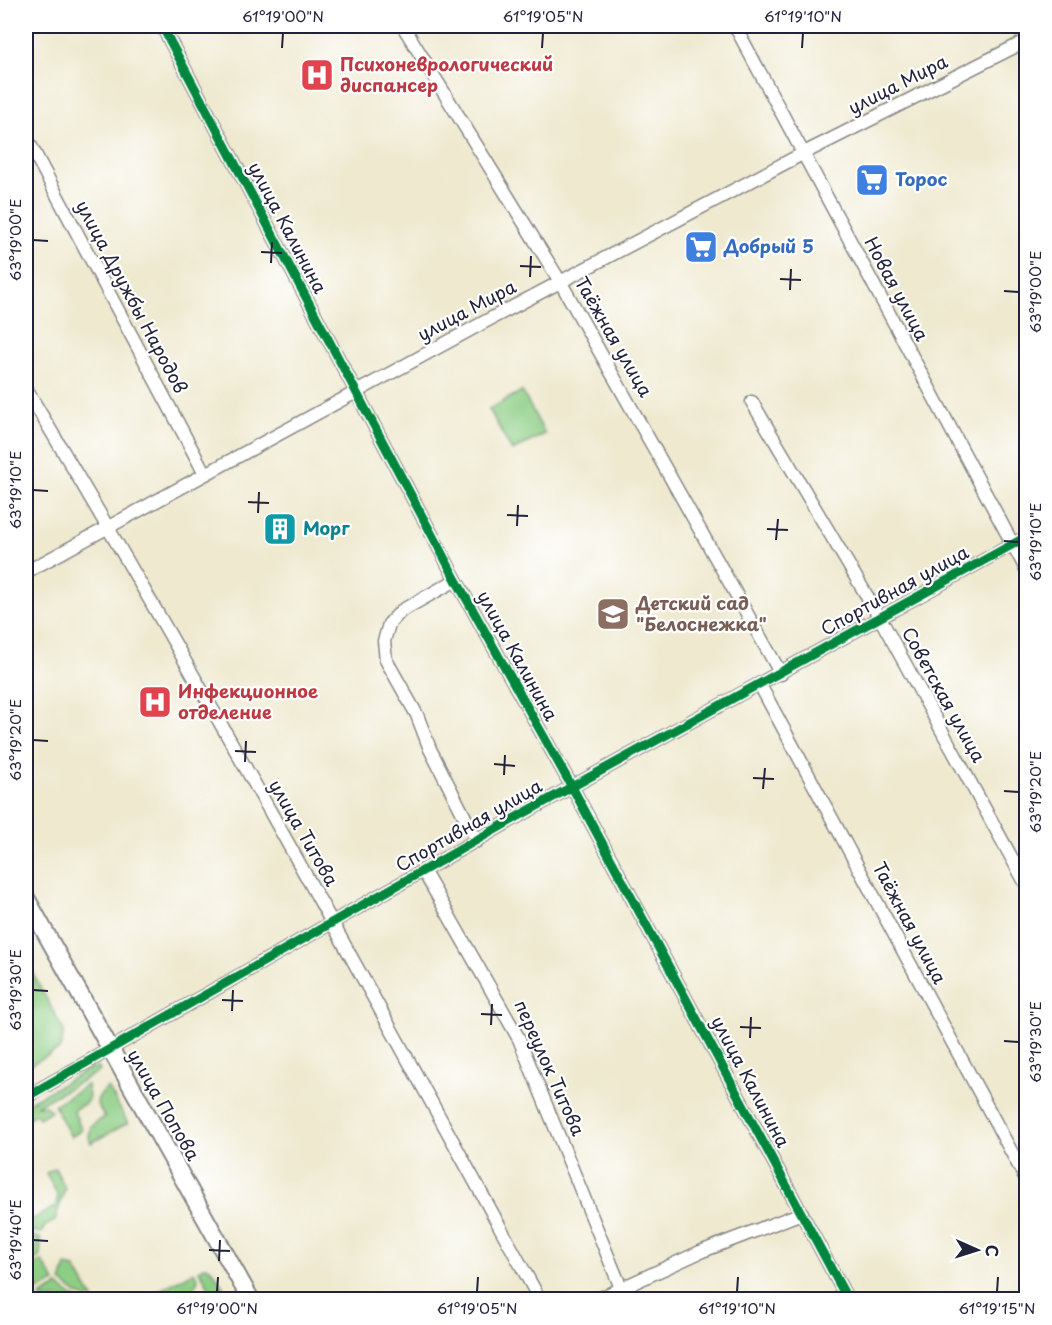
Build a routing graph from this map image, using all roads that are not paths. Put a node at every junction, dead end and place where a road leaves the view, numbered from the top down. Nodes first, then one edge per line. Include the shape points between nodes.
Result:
1 (162, 26) edge
2 (403, 26) edge
3 (735, 26) edge
4 (1026, 41) edge
5 (26, 137) edge
6 (804, 153) junction
7 (561, 283) junction
8 (26, 389) edge
9 (355, 392) junction
10 (752, 402) dead end
11 (205, 474) junction
12 (108, 526) junction
13 (1026, 537) edge
14 (1013, 544) junction
15 (1026, 569) edge
16 (26, 572) edge
17 (456, 580) junction
18 (880, 618) junction
19 (781, 674) junction
20 (760, 685) junction
21 (572, 787) junction
22 (477, 841) junction
23 (424, 872) junction
24 (1026, 884) edge
25 (26, 898) edge
26 (334, 924) junction
27 (109, 1050) junction
28 (26, 1097) edge
29 (1026, 1179) edge
30 (802, 1213) junction
31 (621, 1288) junction
32 (251, 1299) edge
33 (540, 1299) edge
34 (596, 1299) edge
35 (848, 1299) edge

1 - 9 street, улица Калинина
2 - 7 street, Таёжная улица
3 - 6 street, Новая улица
4 - 6 street, улица Мира
5 - 11 street, улица Дружбы Народов
6 - 7 street, улица Мира
6 - 14 street, Новая улица
7 - 9 street, улица Мира
7 - 19 street, Таёжная улица
8 - 12 street, улица Титова
9 - 11 street, улица Мира
9 - 17 street, улица Калинина
10 - 18 street, Советская улица
11 - 12 street, улица Мира
12 - 16 street, улица Мира
12 - 26 street, улица Титова
13 - 14 street, Спортивная улица
14 - 15 street, Новая улица
14 - 18 street, Спортивная улица
17 - 21 street, улица Калинина
17 - 22 street via 401,611 389,624 384,641 386,660
18 - 19 street, Спортивная улица
18 - 24 street, Советская улица
19 - 20 street, Спортивная улица
20 - 21 street, Спортивная улица
20 - 29 street, Таёжная улица
21 - 22 street, Спортивная улица
21 - 30 street, улица Калинина
22 - 23 street, Спортивная улица
23 - 26 street, Спортивная улица
23 - 31 street, переулок Титова via 519,1039
25 - 27 street, улица Попова
26 - 27 street, Спортивная улица
26 - 33 street, улица Титова
27 - 28 street, Спортивная улица
27 - 32 street, улица Попова
30 - 31 street via 700,1251
30 - 35 street, улица Калинина
31 - 34 street

